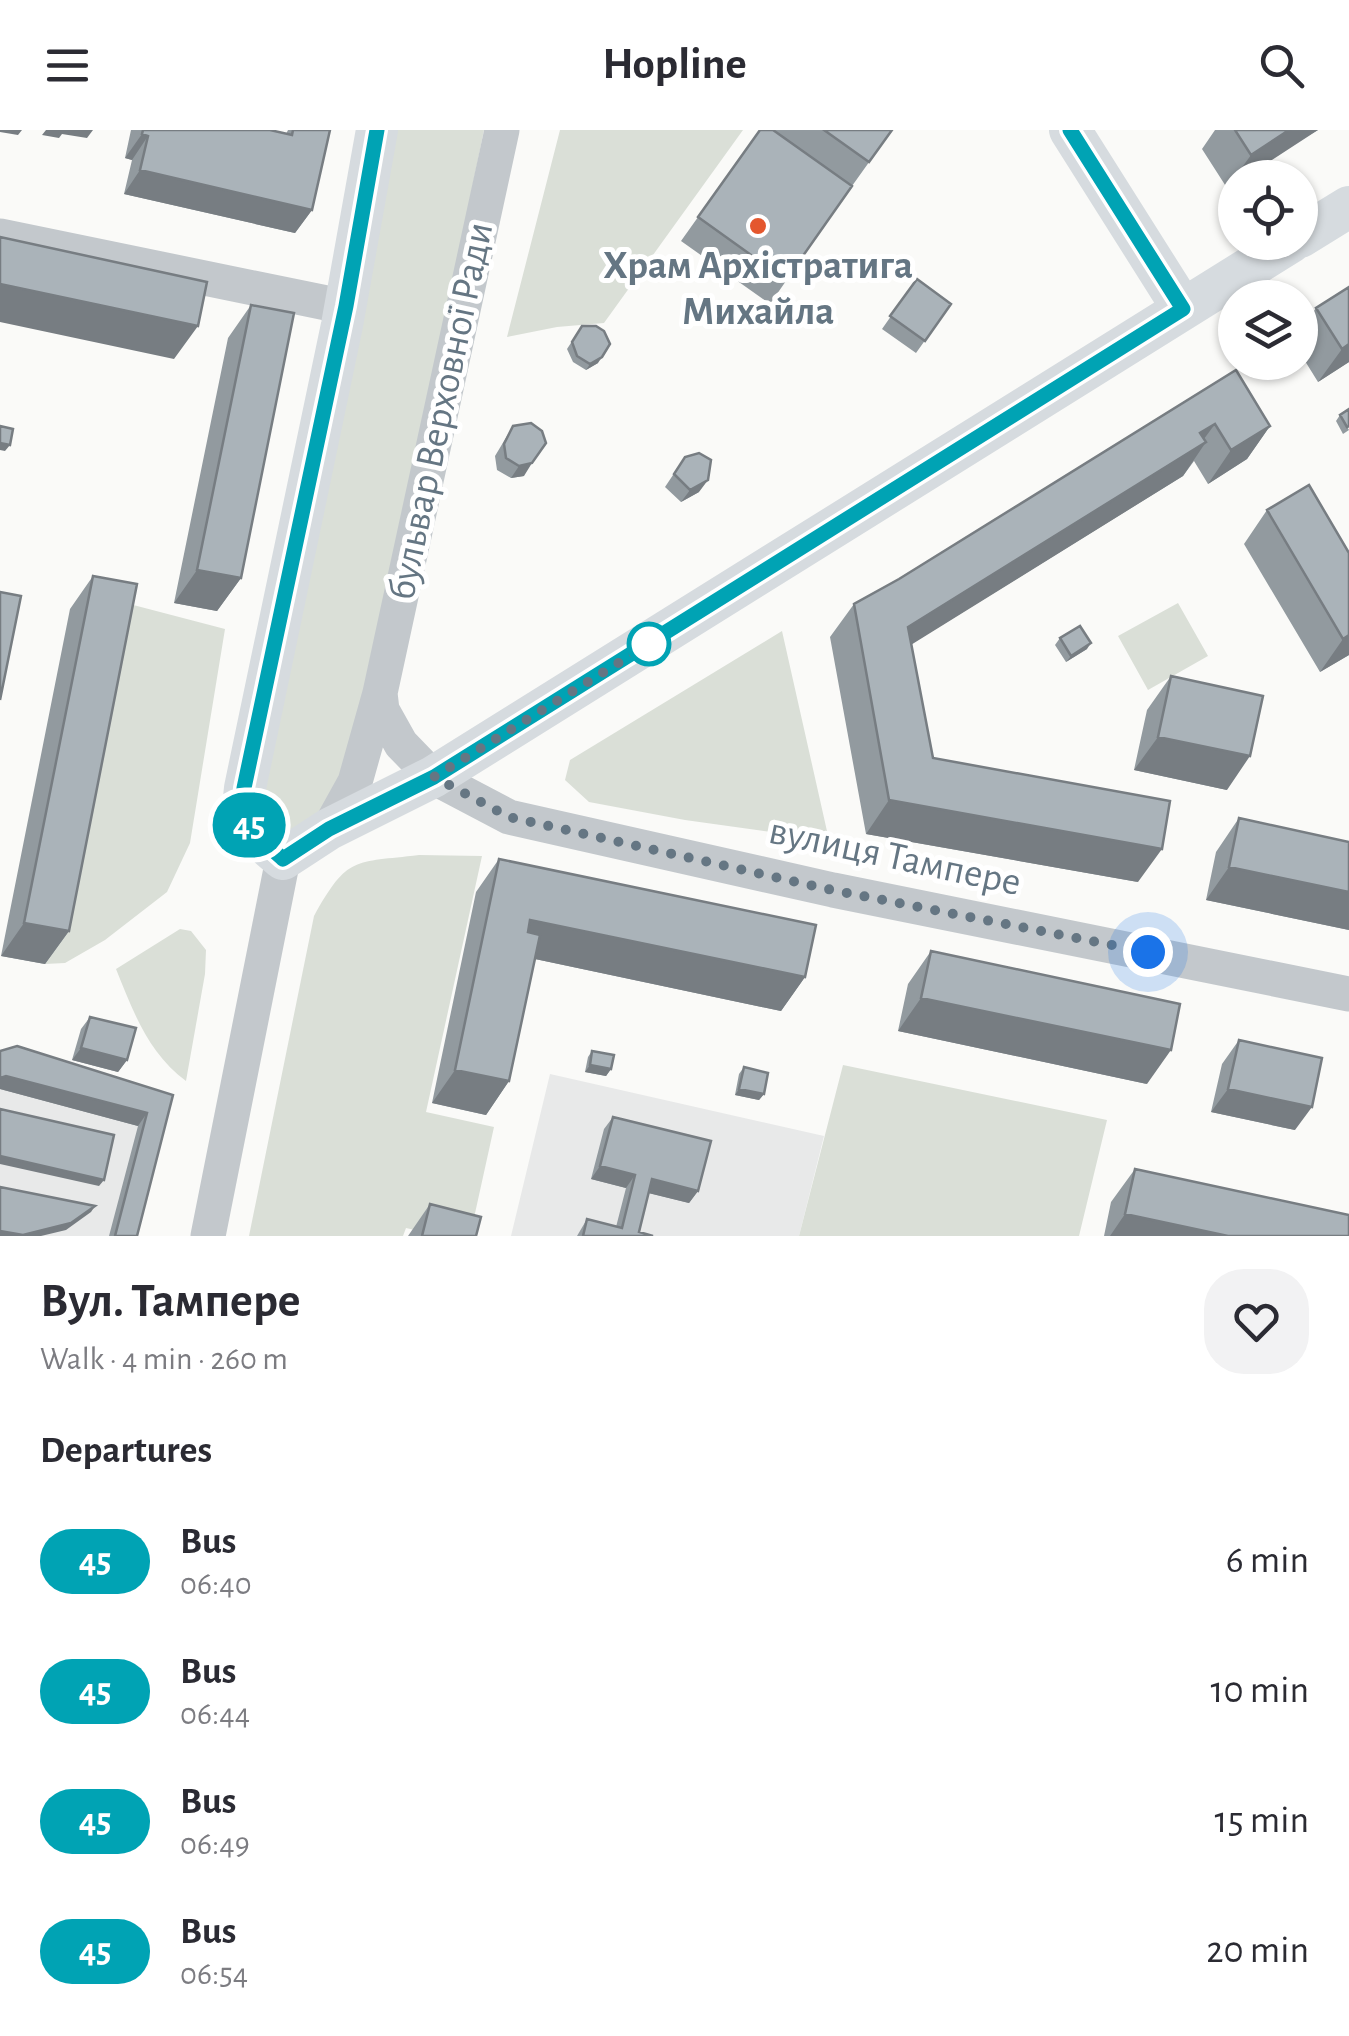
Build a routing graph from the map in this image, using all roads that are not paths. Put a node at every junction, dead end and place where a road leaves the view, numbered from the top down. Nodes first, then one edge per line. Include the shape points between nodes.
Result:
1 (377, 130) edge
2 (502, 130) edge
3 (1070, 130) edge
4 (1349, 207) edge
5 (1318, 226) edge
6 (0, 236) edge
7 (1262, 260) edge
8 (346, 306) junction
9 (1183, 309) junction
10 (380, 693) junction
11 (434, 777) junction
12 (329, 829) junction
13 (283, 859) junction
14 (1349, 994) edge
15 (208, 1236) edge

1 - 8 main road
2 - 10 street, бульвар Верховної Ради
3 - 9 main road
4 - 5 main road
6 - 8 street
7 - 9 main road
8 - 13 main road via 244,788 246,820
9 - 11 main road
10 - 11 street via 401,744
10 - 12 street, бульвар Верховної Ради via 355,782
11 - 12 main road
11 - 14 street, вулиця Тампере via 509,817
12 - 13 main road, бульвар Верховної Ради
13 - 15 street

